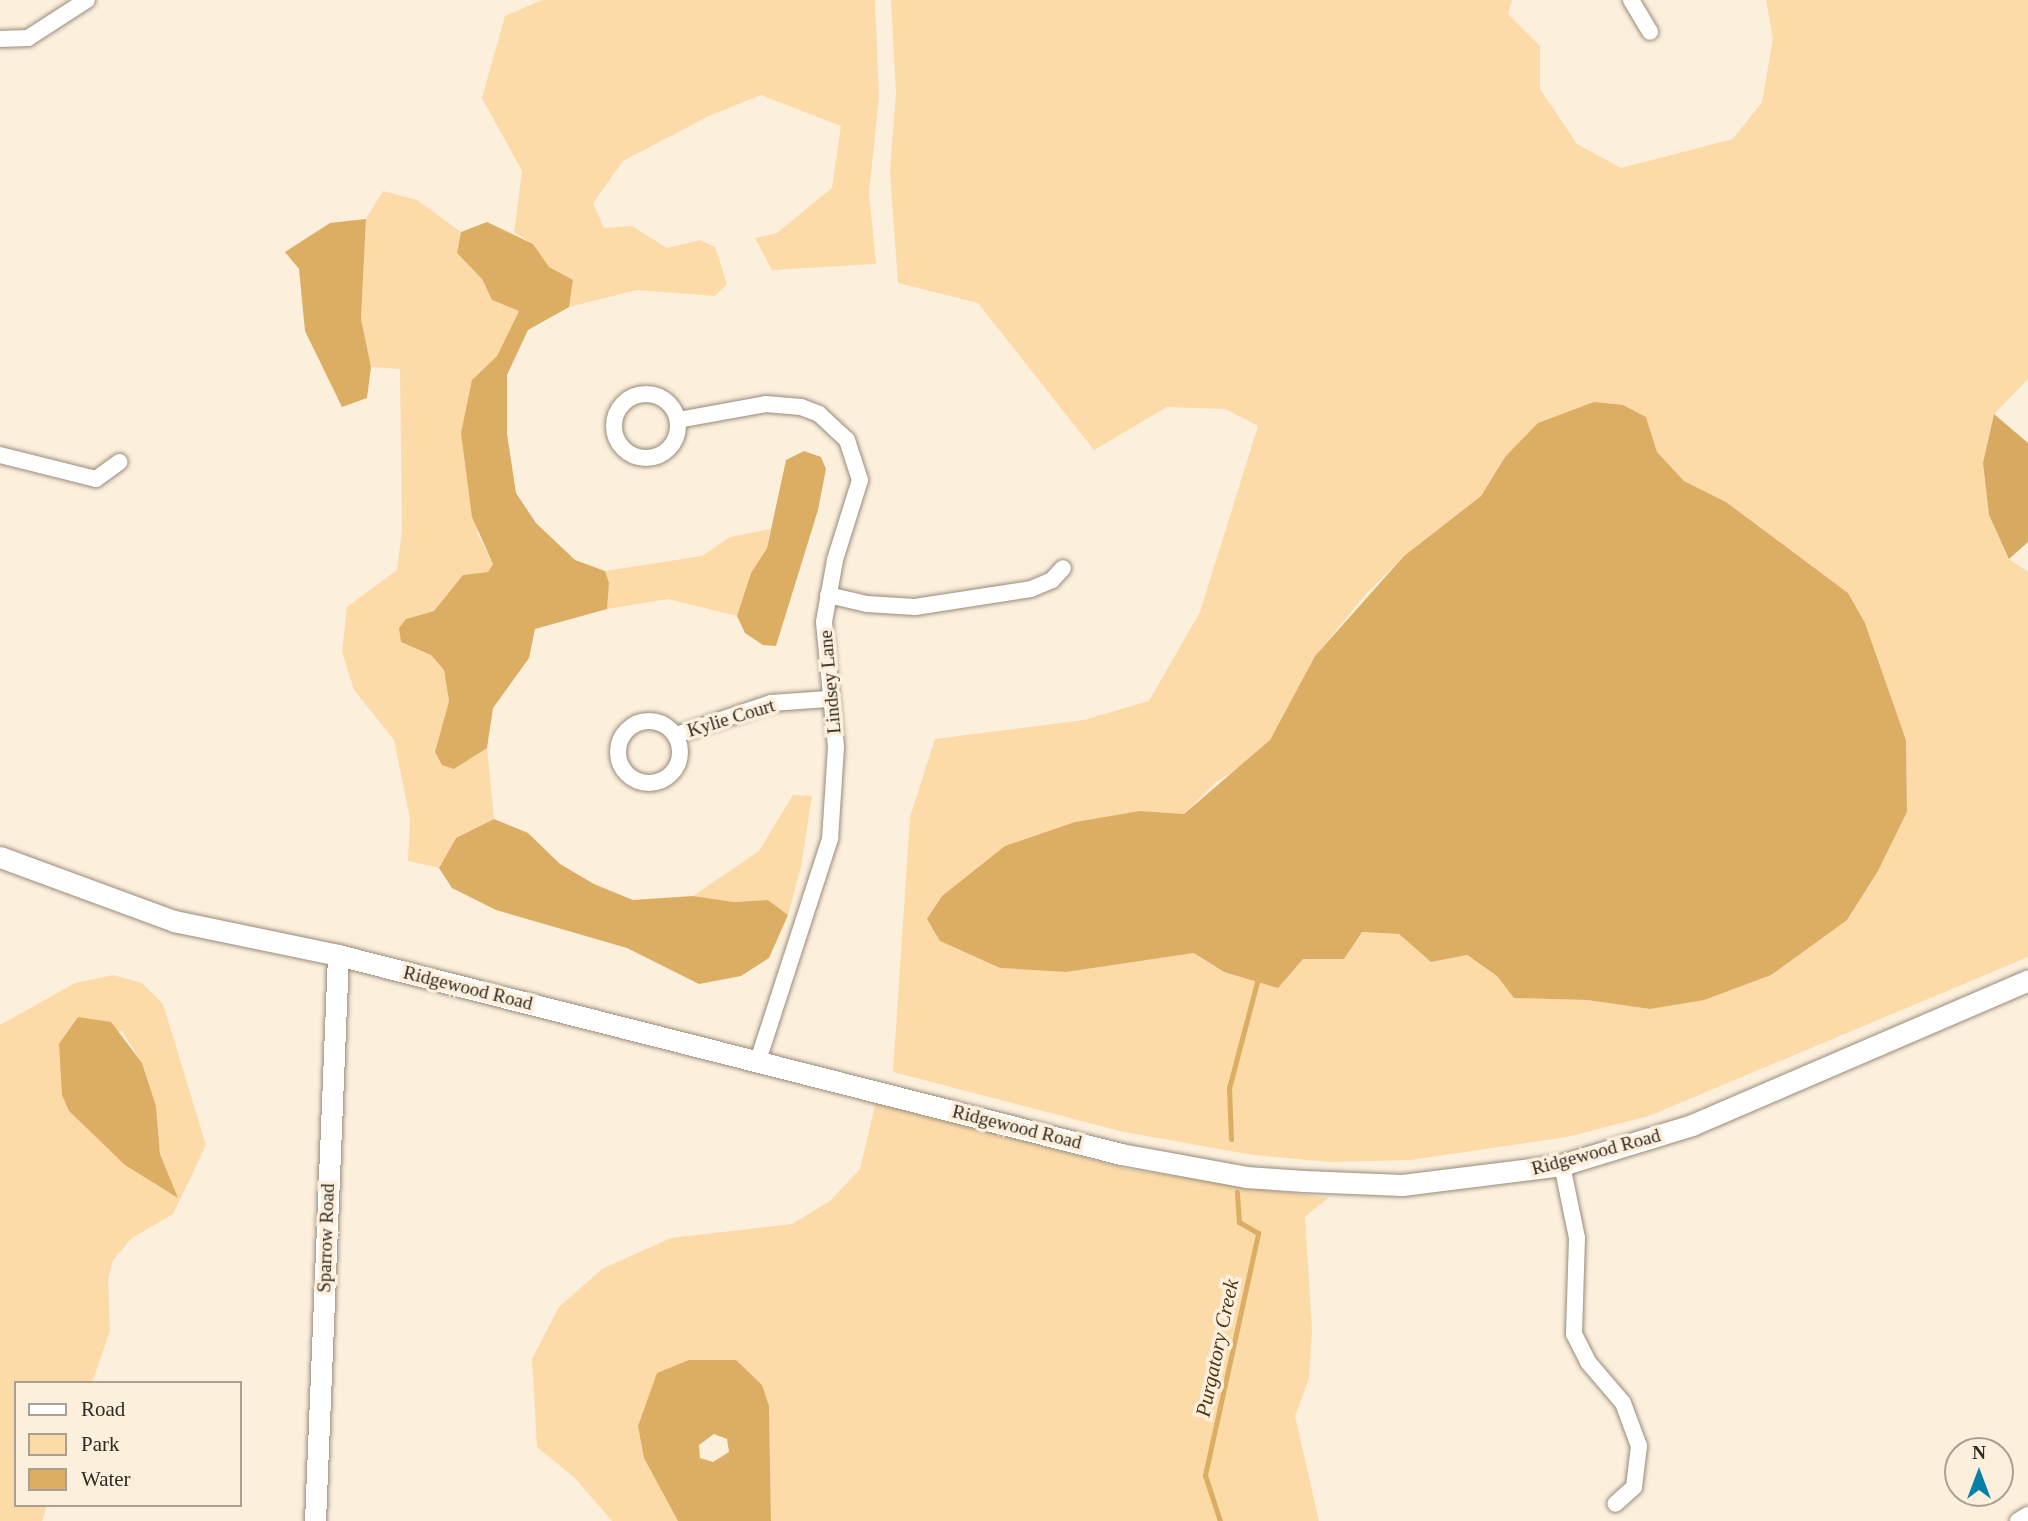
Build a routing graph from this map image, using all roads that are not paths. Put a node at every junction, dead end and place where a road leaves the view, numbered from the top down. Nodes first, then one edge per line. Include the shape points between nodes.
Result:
1 (87, 0) edge
2 (1632, 0) edge
3 (1650, 32) dead end
4 (0, 39) edge
5 (678, 420) junction
6 (0, 455) edge
7 (120, 462) dead end
8 (1063, 568) dead end
9 (828, 595) junction
10 (828, 699) junction
11 (676, 735) dead end
12 (0, 857) edge
13 (338, 955) junction
14 (2028, 979) edge
15 (758, 1060) junction
16 (1562, 1165) junction
17 (1615, 1504) dead end
18 (2028, 1515) edge
19 (315, 1521) edge
20 (2018, 1521) edge

1 - 4 street via 28,38
2 - 3 street
5 - 5 street via 667,401 647,394 626,400 614,419 614,430 622,449 651,458 669,449
5 - 9 street, Lindsey Lane via 780,404 819,414 847,440 860,480
6 - 7 street via 96,479
8 - 9 street via 1052,580 1031,589 915,607 867,604
9 - 10 street, Lindsey Lane via 824,652
10 - 11 street, Kylie Court via 771,704
10 - 15 street, Lindsey Lane via 836,747 830,839
12 - 13 street, Ridgewood Road via 174,921
13 - 15 street, Ridgewood Road via 530,1002 582,1020
13 - 19 street, Sparrow Road
14 - 16 street, Ridgewood Road via 1692,1125
15 - 16 street, Ridgewood Road via 1121,1154 1246,1177 1402,1185
16 - 17 street via 1577,1237 1574,1334 1588,1362 1623,1403 1639,1446 1634,1487
18 - 20 street

